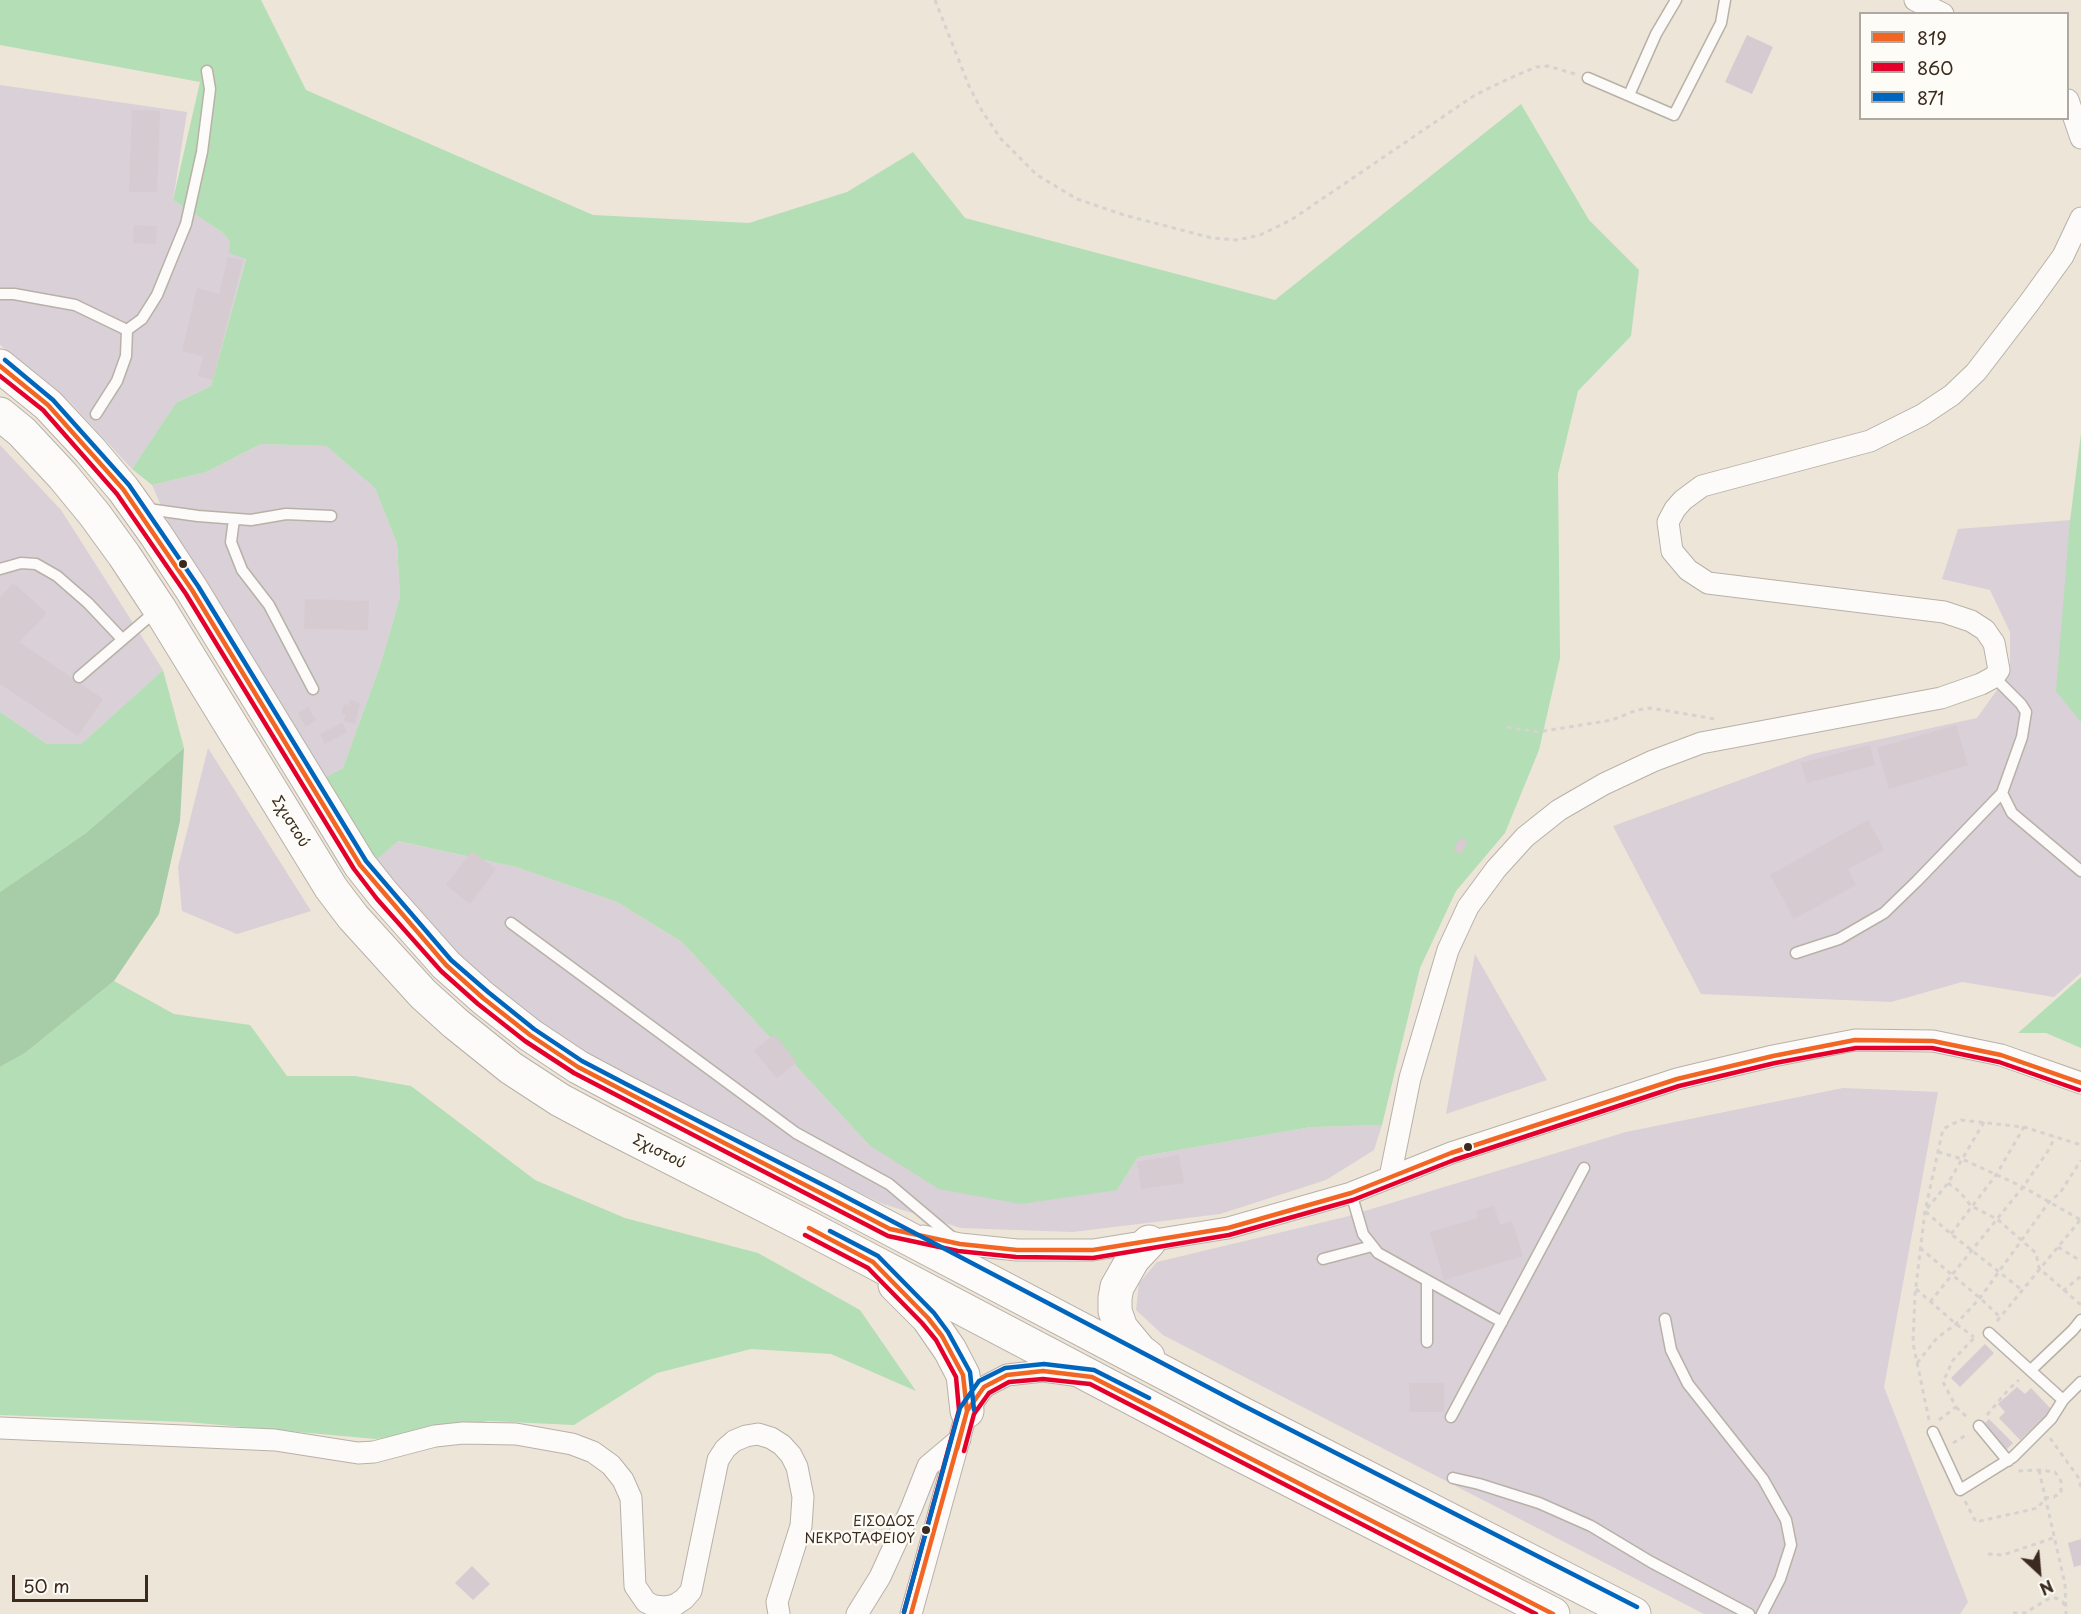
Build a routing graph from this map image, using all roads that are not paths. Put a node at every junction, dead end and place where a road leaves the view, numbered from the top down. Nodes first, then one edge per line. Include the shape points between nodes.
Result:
1 (1676, 0) edge
2 (1725, 0) edge
3 (1915, 0) edge
4 (1939, 12) edge
5 (207, 71) dead end
6 (1588, 78) road end
7 (1629, 95) junction
8 (2069, 105) edge
9 (2081, 138) edge
10 (2081, 218) edge
11 (0, 294) edge
12 (127, 330) junction
13 (0, 366) edge
14 (0, 414) edge
15 (96, 414) dead end
16 (136, 507) junction
17 (331, 516) dead end
18 (234, 519) junction
19 (0, 569) edge
20 (159, 608) junction
21 (123, 639) junction
22 (79, 677) dead end
23 (1994, 677) junction
24 (313, 689) dead end
25 (2002, 793) junction
26 (2081, 871) edge
27 (511, 923) dead end
28 (1796, 953) dead end
29 (2081, 1083) edge
30 (1584, 1168) dead end
31 (1390, 1177) junction
32 (1351, 1193) junction
33 (890, 1229) junction
34 (1149, 1242) junction
35 (960, 1244) junction
36 (1372, 1246) junction
37 (1323, 1259) dead end
38 (873, 1262) junction
39 (1427, 1281) junction
40 (1665, 1319) dead end
41 (2081, 1320) edge
42 (1502, 1322) junction
43 (1989, 1333) dead end
44 (1427, 1342) dead end
45 (2032, 1369) junction
46 (1092, 1377) junction
47 (1173, 1377) junction
48 (2081, 1382) edge
49 (2063, 1400) junction
50 (1451, 1417) dead end
51 (964, 1425) junction
52 (1979, 1426) road end
53 (0, 1428) edge
54 (1933, 1432) road end
55 (2008, 1461) junction
56 (1453, 1478) dead end
57 (778, 1614) edge
58 (857, 1614) edge
59 (911, 1614) edge
60 (1553, 1614) edge
61 (1634, 1614) edge
62 (1749, 1614) edge
63 (1762, 1614) edge

1 - 7 lane
2 - 7 lane via 1721,23 1674,115
3 - 4 street
5 - 12 lane via 210,89 202,152 186,224 157,295 142,319
6 - 7 lane
8 - 9 street
10 - 23 street via 2063,256 2029,303 1976,372 1952,395 1870,441 1702,486 1683,500 1668,522 1672,551 1688,570 1708,583 1944,612 1971,621 1985,630 1994,643 1999,670
11 - 12 lane via 75,305
12 - 15 lane via 126,356 117,381
13 - 16 main road via 48,405
14 - 20 main road, Σχιστού via 30,441 95,515
16 - 18 lane
16 - 33 main road via 192,590 360,865 446,965 530,1035 578,1066
17 - 18 lane via 286,514
18 - 24 lane via 231,542 242,570 269,605
19 - 21 lane via 21,563 36,564 57,576
20 - 21 lane
20 - 38 main road, Σχιστού via 331,888 423,994 511,1068 560,1100
21 - 22 lane
23 - 25 lane via 2026,712 2022,737
23 - 31 street via 1941,698 1701,743 1604,784 1525,837 1468,907 1448,950 1410,1078
25 - 26 lane via 2012,813
25 - 28 lane via 1884,913 1839,939
27 - 35 lane via 796,1133 889,1184
29 - 31 street via 2001,1055 1933,1041 1855,1041 1677,1079
30 - 42 lane
31 - 32 street
32 - 34 street via 1227,1228
32 - 36 lane via 1363,1234
33 - 35 street
33 - 47 main road
34 - 35 street via 1082,1250 1017,1250
34 - 47 main road via 1133,1259 1117,1287 1115,1311 1121,1328 1140,1351
36 - 37 lane
36 - 39 lane
38 - 46 main road, Σχιστού
38 - 51 main road via 942,1336 963,1375
39 - 42 lane
39 - 44 lane
40 - 63 lane via 1671,1350 1688,1384 1763,1479 1786,1520 1791,1545 1780,1580
41 - 45 lane
42 - 50 lane
43 - 45 lane
45 - 49 lane
46 - 51 street via 1043,1371 1007,1375 984,1387
46 - 60 main road, Σχιστού
47 - 61 main road
48 - 49 lane
49 - 55 lane via 2043,1427
51 - 58 street via 928,1466 880,1577
51 - 59 street
52 - 55 lane
53 - 57 street via 275,1440 358,1453 463,1433 516,1434 572,1444 593,1452 623,1480 631,1498 635,1586 646,1602 665,1607 675,1605 691,1591 718,1460 734,1441 758,1434 782,1445 790,1455 797,1467 803,1497 801,1527 777,1602
54 - 55 lane via 1960,1490
56 - 62 lane via 1539,1503 1591,1526

